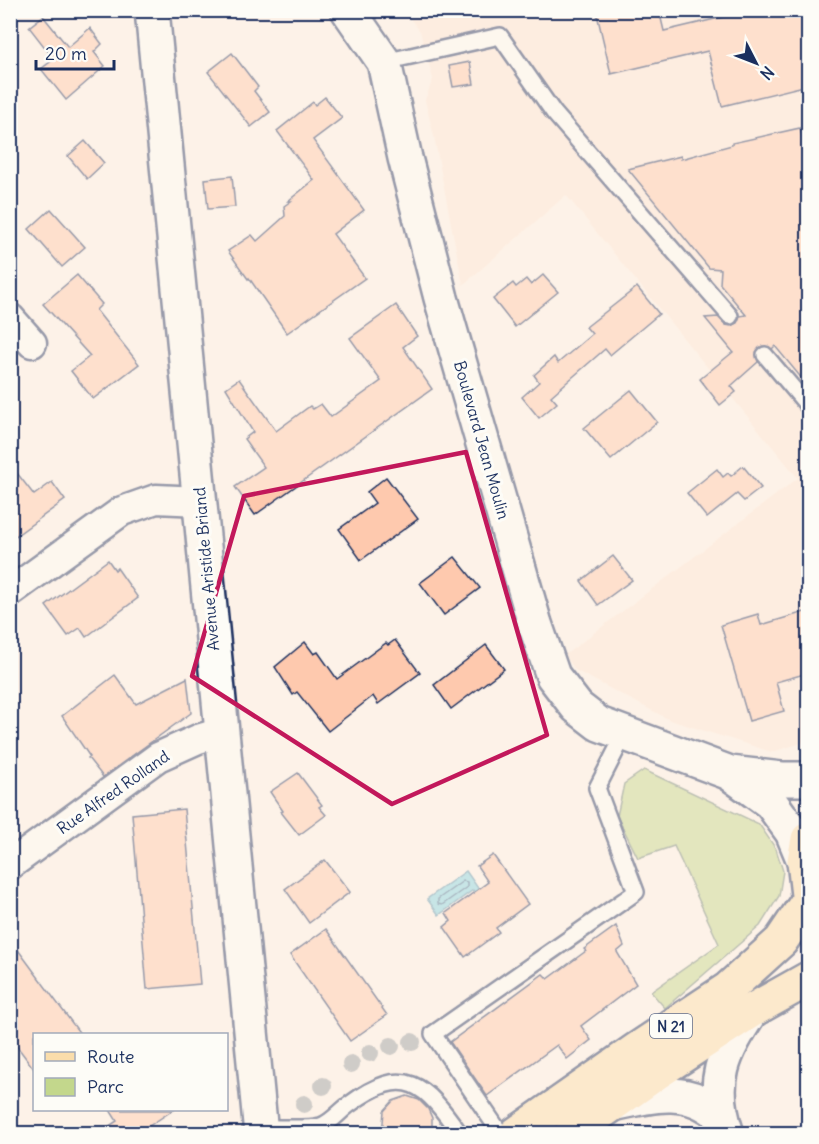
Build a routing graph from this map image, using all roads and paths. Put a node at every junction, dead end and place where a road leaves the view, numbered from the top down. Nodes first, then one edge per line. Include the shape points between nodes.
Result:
1 (152, 10) edge
2 (348, 10) edge
3 (384, 62) junction
4 (730, 316) dead end
5 (10, 318) edge
6 (32, 343) dead end
7 (765, 356) dead end
8 (808, 406) edge
9 (200, 501) junction
10 (10, 592) edge
11 (222, 732) junction
12 (624, 735) junction
13 (730, 773) junction
14 (808, 779) edge
15 (806, 850) edge
16 (10, 865) edge
17 (808, 895) edge
18 (808, 901) edge
19 (808, 979) edge
20 (751, 1011) junction
21 (613, 1104) junction
22 (724, 1125) edge
23 (321, 1130) edge
24 (260, 1132) edge
25 (460, 1134) edge
26 (501, 1134) edge
27 (516, 1134) edge
28 (572, 1134) edge

1 - 9 street, Avenue Aristide Briand
2 - 3 street, Boulevard Jean Moulin
3 - 4 lane via 501,36 554,113
3 - 12 street, Boulevard Jean Moulin via 441,298 553,676 577,707 599,724
5 - 6 street
7 - 8 lane
9 - 10 street via 156,499 122,511
9 - 11 street, Avenue Aristide Briand
11 - 16 street, Rue Alfred Rolland via 158,757
11 - 24 street, Avenue Aristide Briand
12 - 13 street, Boulevard Jean Moulin
12 - 26 lane via 597,788 636,892 433,1034
13 - 14 street, Boulevard Jean Moulin
13 - 15 street, Boulevard Jean Moulin via 771,803
15 - 17 main road
18 - 27 main road, N 21 via 781,941 728,989
19 - 20 main road, N 21
20 - 21 main road, N 21
20 - 22 street via 729,1044 720,1071
21 - 22 street via 647,1096 685,1095 710,1105
21 - 28 main road, N 21
23 - 24 lane
23 - 25 lane via 369,1090 394,1081 414,1084 432,1096

